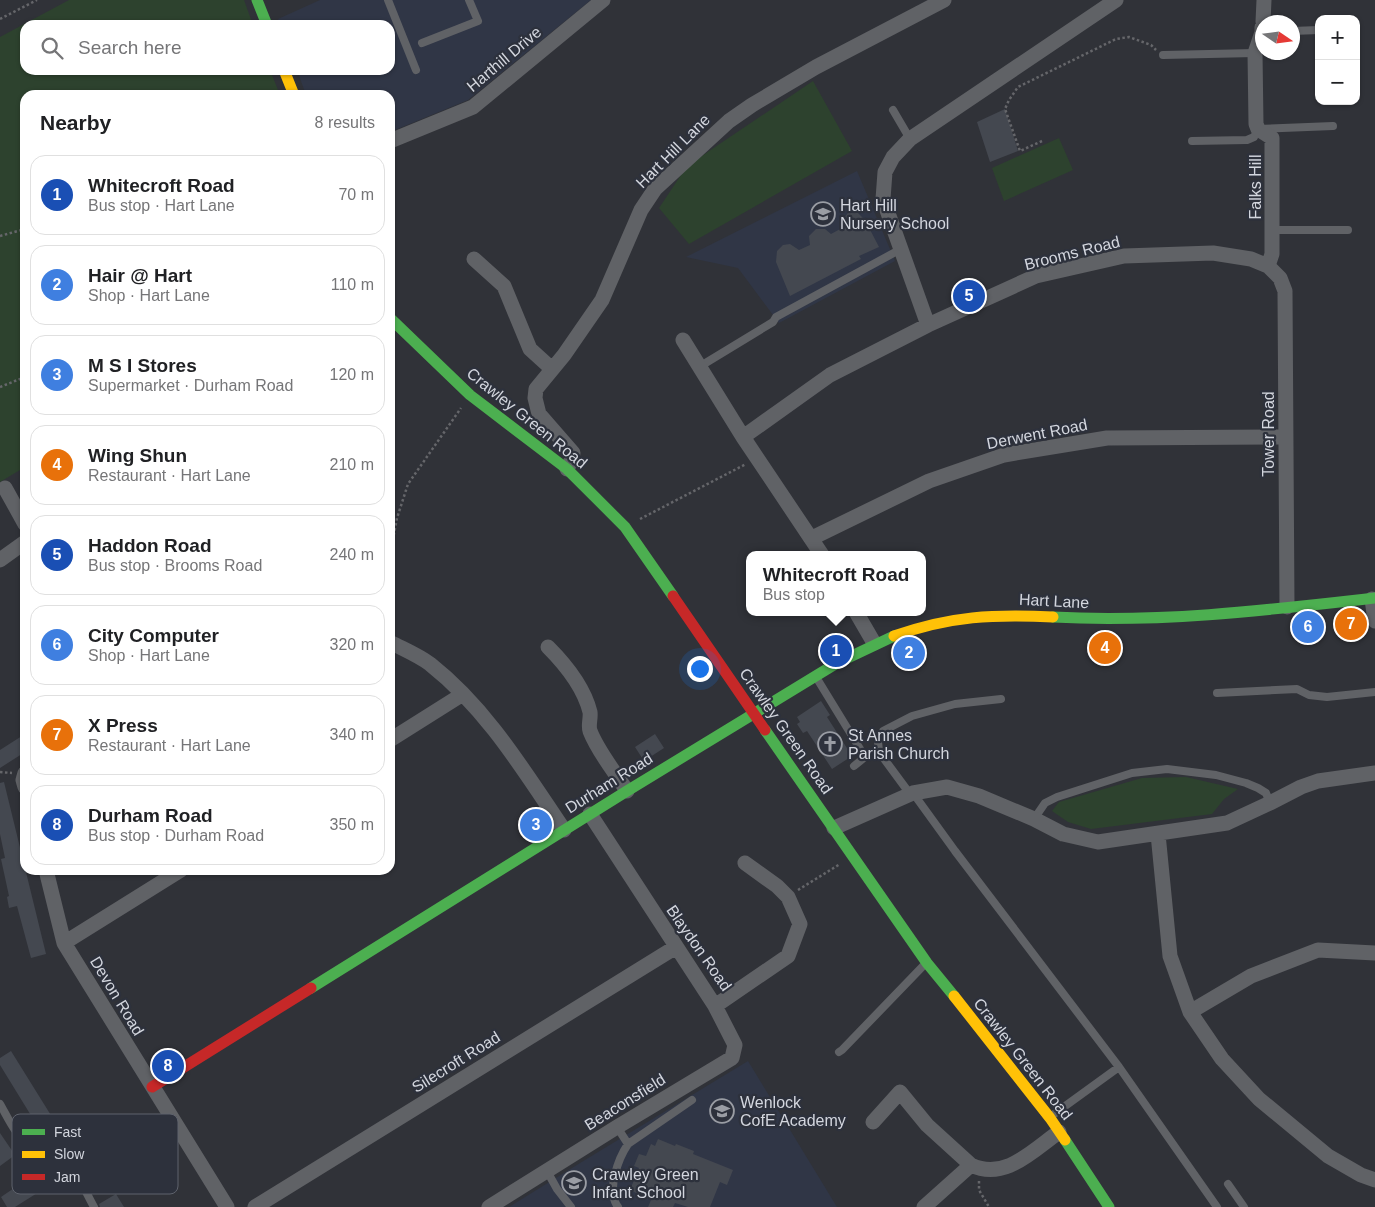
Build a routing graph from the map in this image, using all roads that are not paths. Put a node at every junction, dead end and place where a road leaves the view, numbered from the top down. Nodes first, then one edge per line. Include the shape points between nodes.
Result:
1 (257, 0) edge
2 (388, 0) edge
3 (469, 0) edge
4 (603, 0) edge
5 (944, 0) edge
6 (1116, 0) edge
7 (1264, 0) edge
8 (269, 3) edge
9 (1263, 15) edge
10 (266, 20) edge
11 (268, 20) edge
12 (1315, 30) edge
13 (1300, 31) edge
14 (422, 43) dead end
15 (1255, 53) edge
16 (1163, 56) road end
17 (1255, 60) edge
18 (416, 70) dead end
19 (286, 75) edge
20 (292, 90) edge
21 (893, 110) dead end
22 (1333, 126) dead end
23 (1258, 129) junction
24 (395, 139) edge
25 (910, 139) junction
26 (1192, 141) dead end
27 (1272, 230) junction
28 (1348, 230) dead end
29 (901, 249) junction
30 (474, 259) dead end
31 (1268, 266) junction
32 (395, 323) edge
33 (928, 325) junction
34 (683, 340) dead end
35 (698, 367) junction
36 (552, 369) junction
37 (743, 437) junction
38 (1286, 437) junction
39 (567, 469) junction
40 (5, 488) dead end
41 (20, 515) edge
42 (812, 538) junction
43 (20, 546) edge
44 (820, 551) edge
45 (0, 560) edge
46 (1373, 599) edge
47 (1287, 607) junction
48 (858, 616) edge
49 (1375, 621) edge
50 (874, 643) junction
51 (395, 645) edge
52 (548, 647) dead end
53 (815, 676) junction
54 (1375, 692) edge
55 (1217, 693) dead end
56 (463, 694) junction
57 (1001, 699) dead end
58 (754, 714) junction
59 (395, 737) edge
60 (854, 766) dead end
61 (1375, 773) edge
62 (627, 791) junction
63 (911, 793) junction
64 (1270, 803) junction
65 (590, 814) junction
66 (1034, 819) junction
67 (834, 828) junction
68 (564, 830) junction
69 (1158, 834) junction
70 (745, 863) dead end
71 (47, 875) edge
72 (173, 875) edge
73 (64, 943) junction
74 (676, 947) junction
75 (1375, 953) edge
76 (927, 962) junction
77 (715, 1006) junction
78 (1190, 1012) junction
79 (839, 1052) dead end
80 (1119, 1067) junction
81 (152, 1087) junction
82 (692, 1100) dead end
83 (0, 1104) edge
84 (169, 1114) edge
85 (1050, 1118) junction
86 (873, 1122) dead end
87 (12, 1126) edge
88 (617, 1127) junction
89 (178, 1129) edge
90 (1059, 1132) junction
91 (628, 1144) junction
92 (975, 1167) junction
93 (547, 1171) junction
94 (1375, 1180) edge
95 (1228, 1184) dead end
96 (86, 1194) edge
97 (94, 1207) edge
98 (226, 1207) edge
99 (255, 1207) edge
100 (489, 1207) edge
101 (571, 1207) edge
102 (618, 1207) edge
103 (924, 1207) edge
104 (1109, 1207) edge
105 (1217, 1207) edge
106 (1244, 1207) edge

1 - 10 street
2 - 18 lane
3 - 14 lane via 478,21
4 - 24 street, Harthill Drive via 473,107
5 - 36 street, Hart Hill Lane via 816,67 752,105 691,154 648,198 602,300
6 - 25 street
7 - 9 street
8 - 11 street
12 - 13 lane
15 - 16 lane
17 - 23 street
19 - 20 street
21 - 25 lane
22 - 23 lane
23 - 26 lane via 1254,137 1246,140
23 - 27 street, Falks Hill via 1272,138
25 - 29 street via 893,157 885,172 883,199
27 - 28 lane
27 - 31 street, Falks Hill via 1272,254
29 - 33 street
29 - 35 lane via 776,317 773,322
30 - 36 street via 504,286 530,349
31 - 33 street, Brooms Road via 1252,259 1213,253 1124,256 1036,276
31 - 38 street, Tower Road via 1280,278 1285,291
32 - 39 street, Crawley Green Road via 470,395
33 - 37 street, Brooms Road via 830,375
34 - 35 street
35 - 37 street
36 - 39 street, Hart Hill Lane via 536,389 535,398 540,414 573,453
37 - 42 street
38 - 42 street, Derwent Road via 1107,438 1004,456 928,481
38 - 47 street, Tower Road
39 - 58 street, Crawley Green Road via 625,526
40 - 41 street
42 - 44 street
43 - 45 street
46 - 47 street, Hart Lane
46 - 49 street
47 - 50 street, Hart Lane via 1099,619 972,616 922,626
48 - 50 street
50 - 53 street, Hart Lane
51 - 56 street via 428,663
52 - 62 street via 576,681 590,713 589,729
53 - 58 street, Hart Lane
53 - 60 lane via 865,757
54 - 55 lane via 1327,696 1309,695 1297,689
56 - 59 street
56 - 68 street via 496,730
57 - 63 lane via 955,704 912,716 883,731 878,741 879,752
58 - 62 street, Durham Road
58 - 67 street, Crawley Green Road
61 - 64 street via 1318,781
62 - 65 street, Durham Road
63 - 66 street via 947,787 979,796
63 - 67 street
63 - 80 lane
64 - 66 lane via 1266,793 1246,783 1216,775 1167,769 1132,773 1057,797 1045,803
64 - 69 street via 1226,823
65 - 68 street, Durham Road
65 - 74 street, Blaydon Road
66 - 69 street via 1063,834 1098,842
67 - 76 street, Crawley Green Road
68 - 81 street, Durham Road
69 - 78 street via 1170,956
70 - 77 street, Blaydon Road via 788,896 800,924 788,956
71 - 73 street, Devon Road
72 - 73 street
73 - 81 street, Devon Road
74 - 77 street, Blaydon Road
74 - 99 street, Silecroft Road
75 - 78 street via 1318,950 1251,976
76 - 79 lane
76 - 85 street, Crawley Green Road
77 - 88 street, Beaconsfield via 735,1045 732,1058
78 - 94 street via 1222,1059 1259,1099 1328,1156
80 - 85 lane
80 - 105 lane
81 - 84 street, Devon Road
82 - 91 lane
83 - 87 lane
85 - 90 street, Crawley Green Road
86 - 92 street via 900,1092 927,1125
88 - 91 lane
88 - 93 street, Beaconsfield
89 - 98 street, Devon Road
90 - 92 street via 1015,1164 1000,1170
90 - 104 street, Crawley Green Road
91 - 102 lane via 613,1183 613,1200
92 - 103 street
93 - 100 street, Beaconsfield
93 - 101 lane
95 - 106 lane
96 - 97 lane

